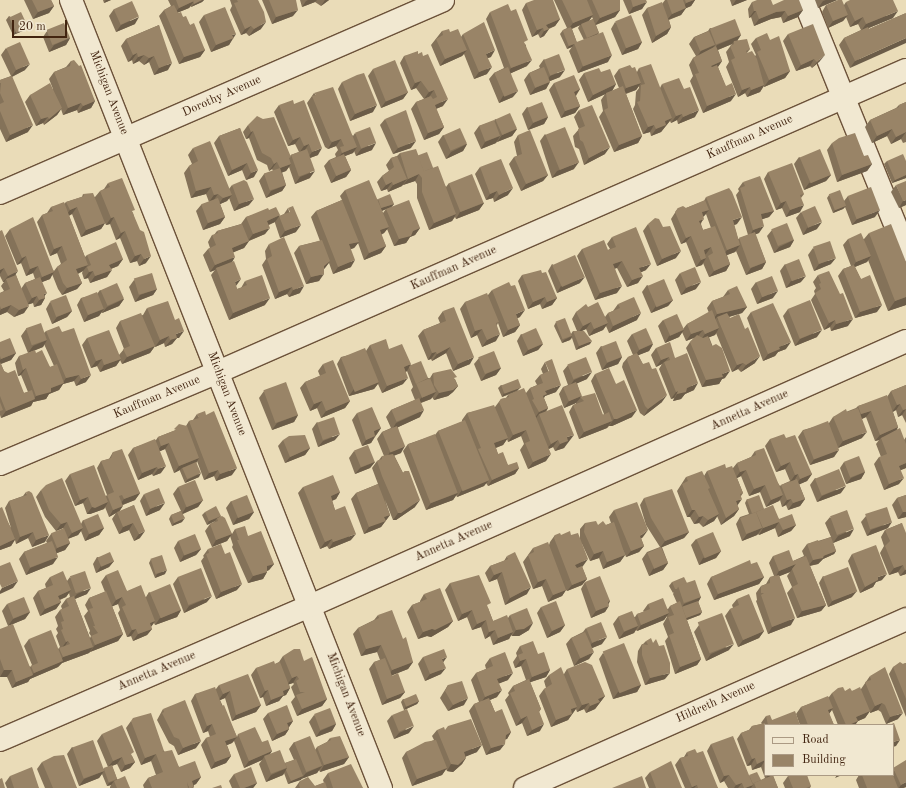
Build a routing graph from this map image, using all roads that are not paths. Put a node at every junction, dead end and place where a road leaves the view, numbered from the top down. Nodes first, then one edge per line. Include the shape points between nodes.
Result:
1 (71, 0) edge
2 (443, 0) edge
3 (804, 0) edge
4 (906, 70) edge
5 (844, 98) junction
6 (126, 139) junction
7 (0, 193) edge
8 (906, 251) edge
9 (906, 341) edge
10 (218, 372) junction
11 (0, 464) edge
12 (310, 606) junction
13 (906, 619) edge
14 (0, 740) edge
15 (381, 788) edge
16 (525, 788) edge

1 - 6 street, Michigan Avenue
2 - 6 street, Dorothy Avenue
3 - 5 street
4 - 5 street, Kauffman Avenue
5 - 8 street
5 - 10 street, Kauffman Avenue
6 - 7 street, Dorothy Avenue
6 - 10 street, Michigan Avenue
9 - 12 street, Annetta Avenue
10 - 11 street, Kauffman Avenue
10 - 12 street, Michigan Avenue
12 - 14 street, Annetta Avenue
12 - 15 street, Michigan Avenue
13 - 16 street, Hildreth Avenue

